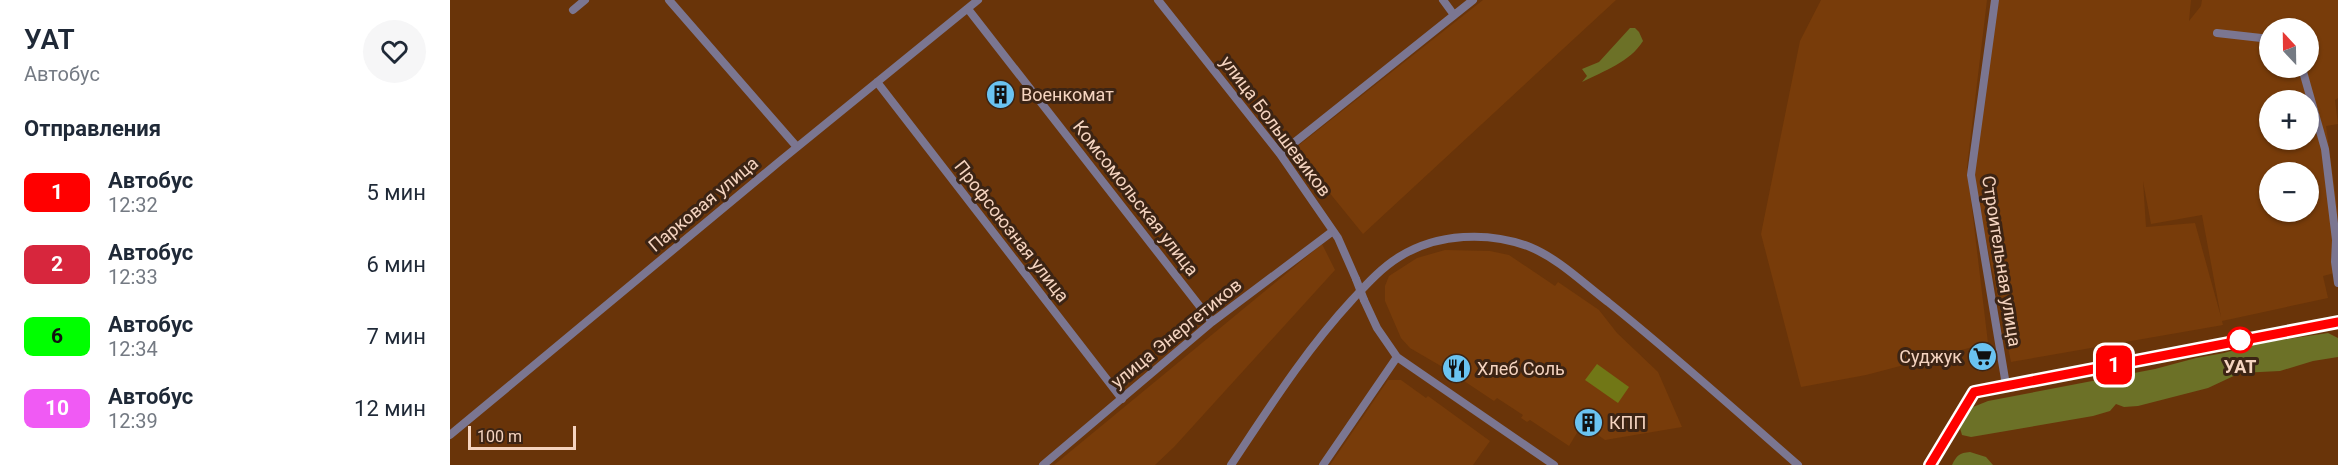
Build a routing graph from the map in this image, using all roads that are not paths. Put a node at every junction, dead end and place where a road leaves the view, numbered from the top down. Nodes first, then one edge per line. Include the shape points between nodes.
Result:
1 (585, 0) edge
2 (669, 0) edge
3 (978, 0) edge
4 (1158, 0) edge
5 (1443, 0) edge
6 (1473, 0) edge
7 (1995, 0) edge
8 (968, 9) junction
9 (573, 10) dead end
10 (1454, 15) junction
11 (2217, 33) dead end
12 (2259, 38) edge
13 (2305, 78) edge
14 (877, 82) junction
15 (797, 147) junction
16 (1280, 154) junction
17 (1333, 231) junction
18 (2338, 283) edge
19 (1212, 322) junction
20 (2338, 322) edge
21 (1397, 357) junction
22 (2006, 385) junction
23 (1122, 399) junction
24 (450, 435) edge
25 (1043, 465) edge
26 (1231, 465) edge
27 (1323, 465) edge
28 (1554, 465) edge
29 (1798, 465) edge
30 (1930, 465) edge

1 - 9 street
2 - 15 street
3 - 8 street, Парковая улица
4 - 16 street, улица Большевиков
5 - 10 street
6 - 10 street
7 - 22 street, Строительная улица via 1971,175
8 - 14 street, Парковая улица
8 - 19 street, Комсомольская улица
10 - 16 street
11 - 12 street
13 - 18 street via 2325,149
14 - 15 street, Парковая улица
14 - 23 street, Профсоюзная улица
15 - 24 street, Парковая улица
16 - 17 street, улица Большевиков
17 - 19 street, улица Энергетиков
17 - 21 street, улица Большевиков, bridge via 1377,328
19 - 23 street, улица Энергетиков
20 - 22 main road
21 - 27 street
21 - 28 street
22 - 30 main road via 1974,392
23 - 25 street, улица Энергетиков
26 - 29 street via 1310,349 1383,269 1420,246 1474,237 1522,244 1563,266

